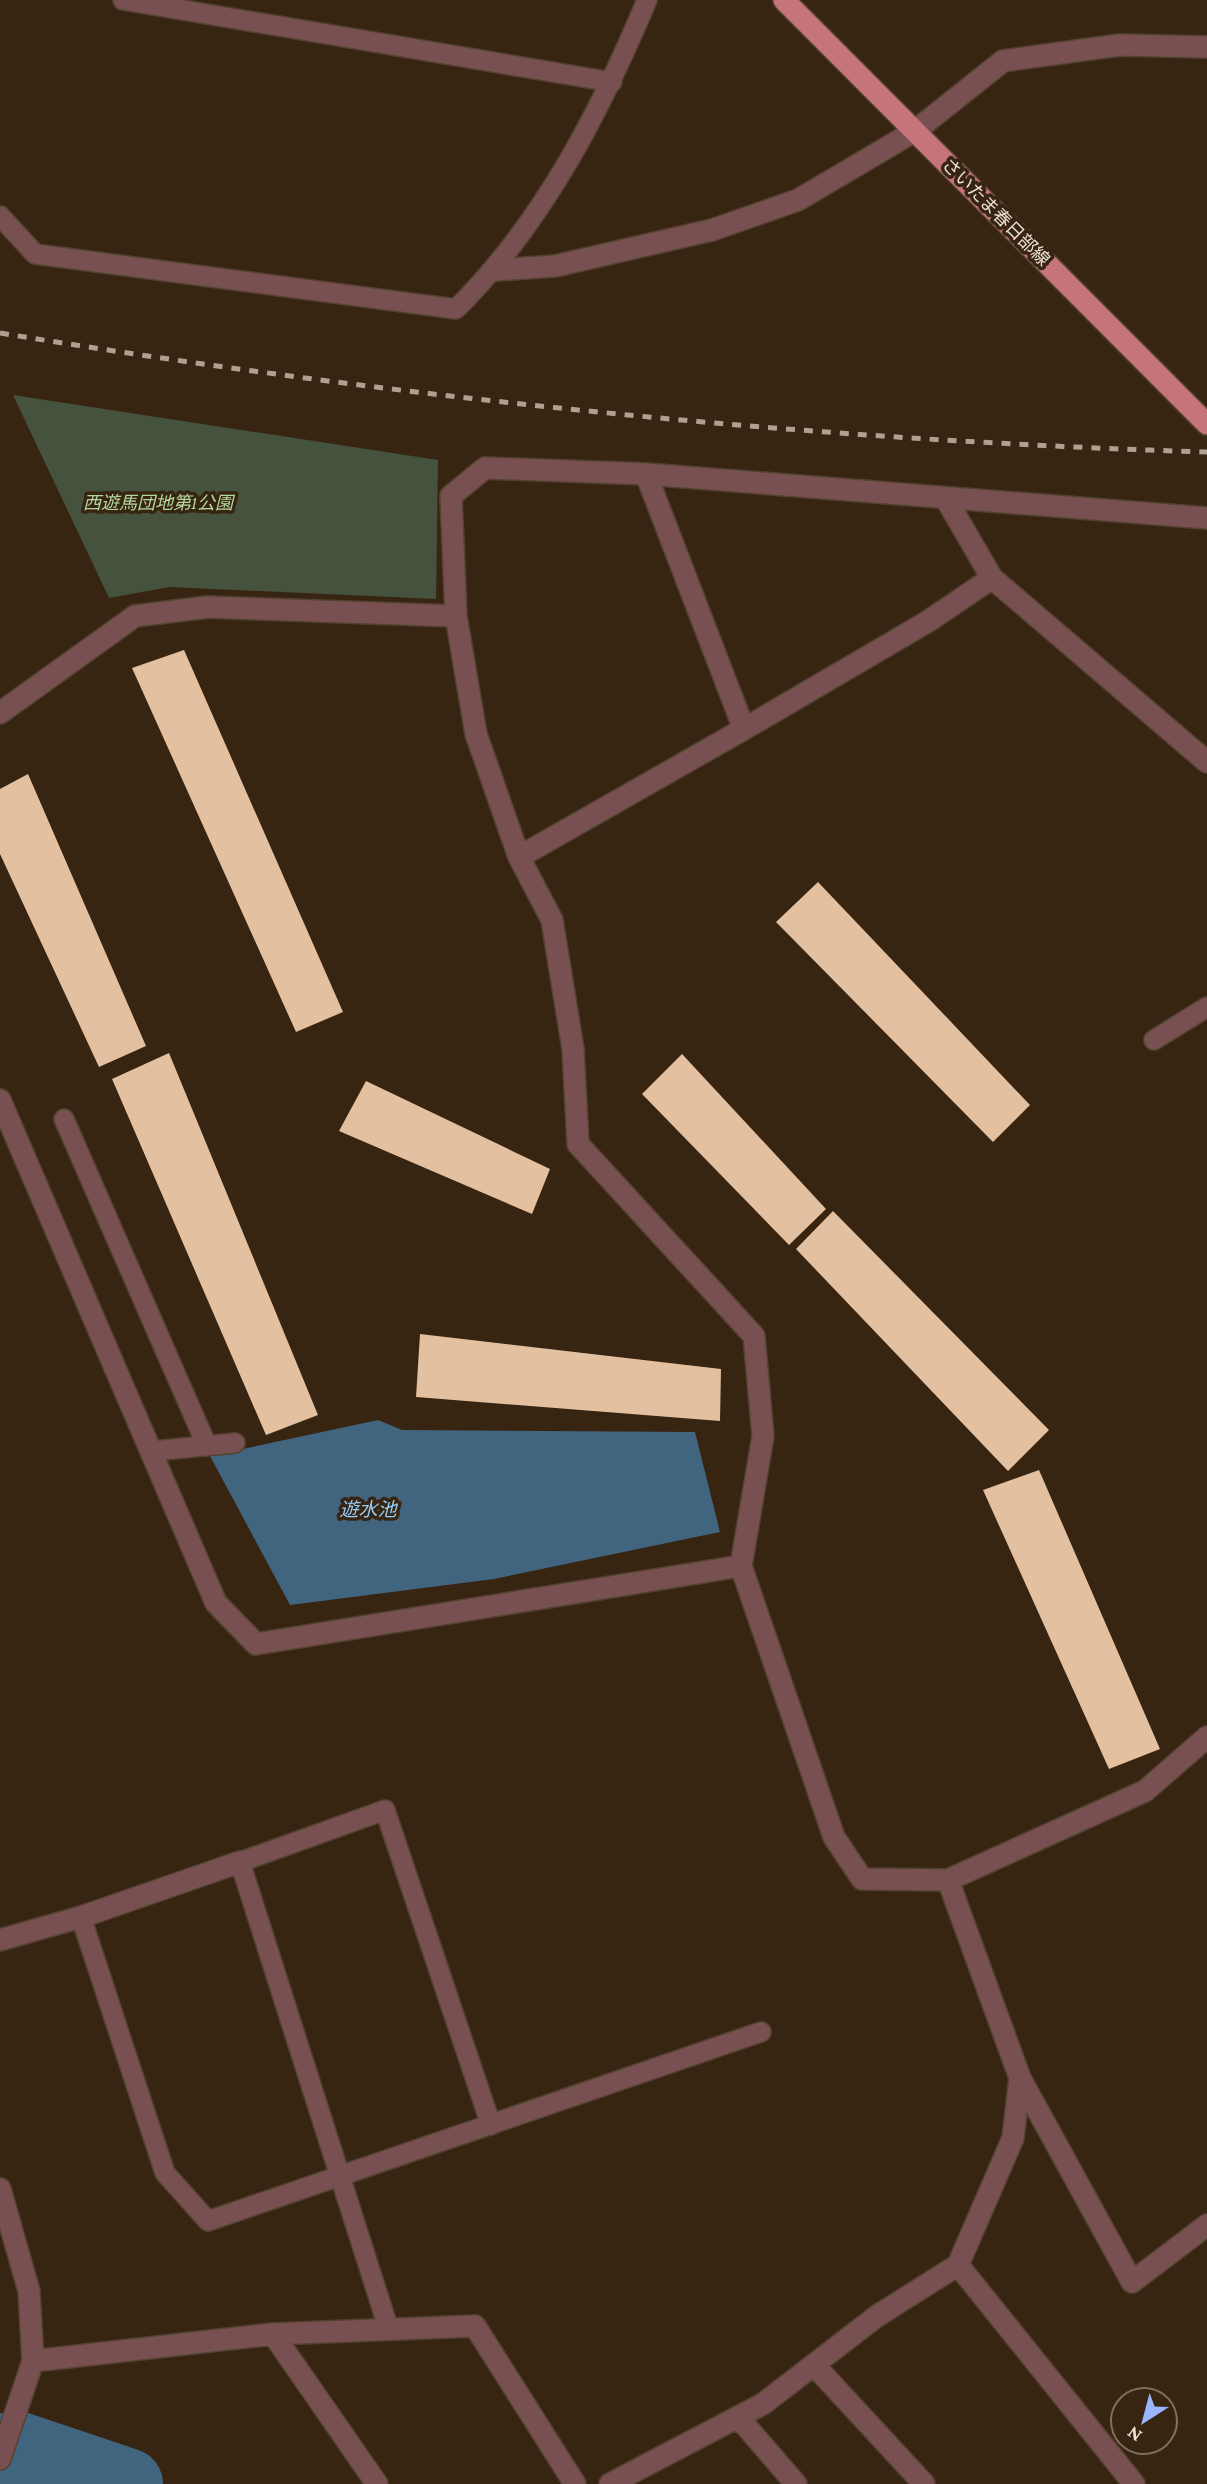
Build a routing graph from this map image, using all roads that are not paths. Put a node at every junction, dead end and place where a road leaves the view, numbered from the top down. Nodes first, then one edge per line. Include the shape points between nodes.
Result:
1 (123, 0) edge
2 (647, 0) edge
3 (784, 0) edge
4 (1207, 47) edge
5 (612, 82) junction
6 (915, 131) junction
7 (0, 216) edge
8 (496, 270) junction
9 (1207, 424) edge
10 (646, 474) junction
11 (946, 499) junction
12 (1207, 517) edge
13 (992, 578) junction
14 (456, 616) junction
15 (0, 713) edge
16 (744, 729) junction
17 (1207, 762) edge
18 (519, 857) junction
19 (1207, 1007) edge
20 (1154, 1040) dead end
21 (0, 1100) edge
22 (64, 1119) dead end
23 (235, 1443) dead end
24 (207, 1446) junction
25 (153, 1451) junction
26 (741, 1566) junction
27 (1207, 1737) edge
28 (240, 1862) junction
29 (948, 1880) junction
30 (81, 1917) junction
31 (0, 1940) edge
32 (761, 2032) dead end
33 (1020, 2078) junction
34 (491, 2125) junction
35 (341, 2178) junction
36 (0, 2189) edge
37 (1207, 2225) edge
38 (958, 2265) junction
39 (389, 2330) junction
40 (273, 2334) junction
41 (33, 2361) junction
42 (814, 2365) junction
43 (737, 2417) junction
44 (0, 2459) edge
45 (377, 2484) edge
46 (575, 2484) edge
47 (610, 2484) edge
48 (796, 2484) edge
49 (924, 2484) edge
50 (1134, 2484) edge

1 - 5 lane
2 - 5 lane
3 - 6 main road, さいたま春日部線
4 - 6 street via 1120,45 1003,61
5 - 8 lane via 563,170
6 - 8 street via 798,200 712,230 555,266
6 - 9 main road, さいたま春日部線
7 - 8 lane via 35,254 456,309
10 - 11 street
10 - 14 street via 485,468 451,496
10 - 16 street
11 - 12 street
11 - 13 street
13 - 16 street via 927,622
13 - 17 street
14 - 15 street via 208,607 135,616
14 - 18 street via 476,734
16 - 18 street
18 - 26 street via 552,920 573,1049 578,1144 754,1336 763,1436
19 - 20 lane
21 - 25 street
22 - 24 lane
23 - 24 lane
24 - 25 lane
25 - 26 street via 216,1603 256,1644
26 - 29 street via 834,1837 862,1879
27 - 29 street via 1145,1791
28 - 30 street
28 - 34 lane via 385,1810
28 - 35 lane
29 - 33 street
30 - 31 street
30 - 35 lane via 165,2173 208,2221
32 - 34 lane
33 - 37 street via 1132,2282
33 - 38 street via 1013,2138
34 - 35 lane
35 - 39 lane
36 - 41 street via 29,2291
38 - 42 street via 877,2316
38 - 50 street
39 - 40 street
39 - 46 street via 475,2326
40 - 41 street
40 - 45 street
41 - 44 street
42 - 43 street via 763,2404
42 - 49 street
43 - 47 street
43 - 48 street

